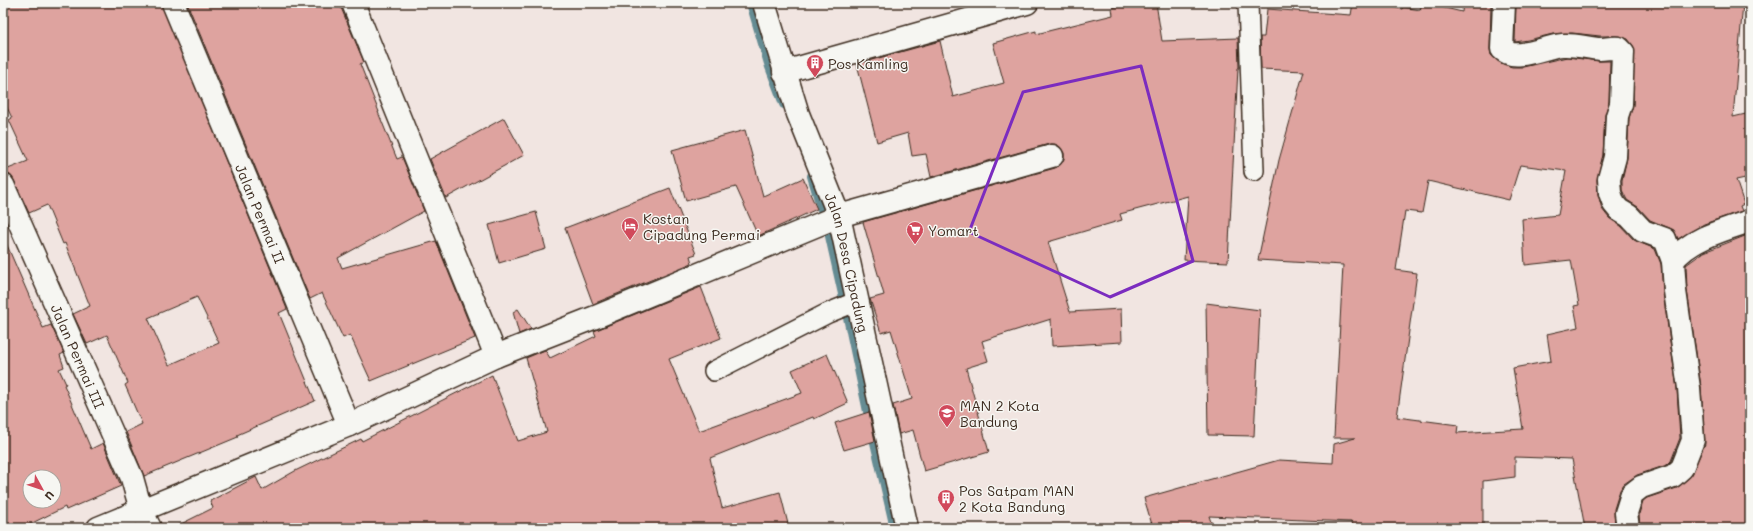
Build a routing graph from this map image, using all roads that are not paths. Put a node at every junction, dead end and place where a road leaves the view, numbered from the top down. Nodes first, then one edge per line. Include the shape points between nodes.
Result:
1 (173, 3) edge
2 (353, 3) edge
3 (764, 3) edge
4 (1027, 3) edge
5 (1248, 3) edge
6 (1504, 3) edge
7 (784, 72) junction
8 (1052, 156) dead end
9 (1254, 171) dead end
10 (3, 185) edge
11 (839, 216) junction
12 (1750, 221) edge
13 (1673, 261) junction
14 (858, 300) junction
15 (496, 356) junction
16 (714, 371) dead end
17 (349, 425) junction
18 (145, 519) edge
19 (98, 528) edge
20 (907, 528) edge
21 (1628, 528) edge

1 - 17 street, Jalan Permai II
2 - 15 street
3 - 7 street, Jalan Desa Cipadung
4 - 7 street
5 - 9 lane
6 - 13 street via 1502,49 1505,52 1529,53 1562,45 1619,48 1623,52 1621,104 1617,116 1615,157 1609,179 1610,193 1618,210 1629,216 1643,231 1665,239
7 - 11 street, Jalan Desa Cipadung
8 - 11 street
10 - 18 street, Jalan Permai III via 132,478
11 - 14 street, Jalan Desa Cipadung
11 - 15 street
12 - 13 street via 1726,228 1703,239 1684,250
13 - 21 street via 1693,440 1682,468 1673,476 1641,487 1632,494 1626,513
14 - 16 lane
14 - 20 street, Jalan Desa Cipadung
15 - 17 street
17 - 18 street
18 - 19 street

